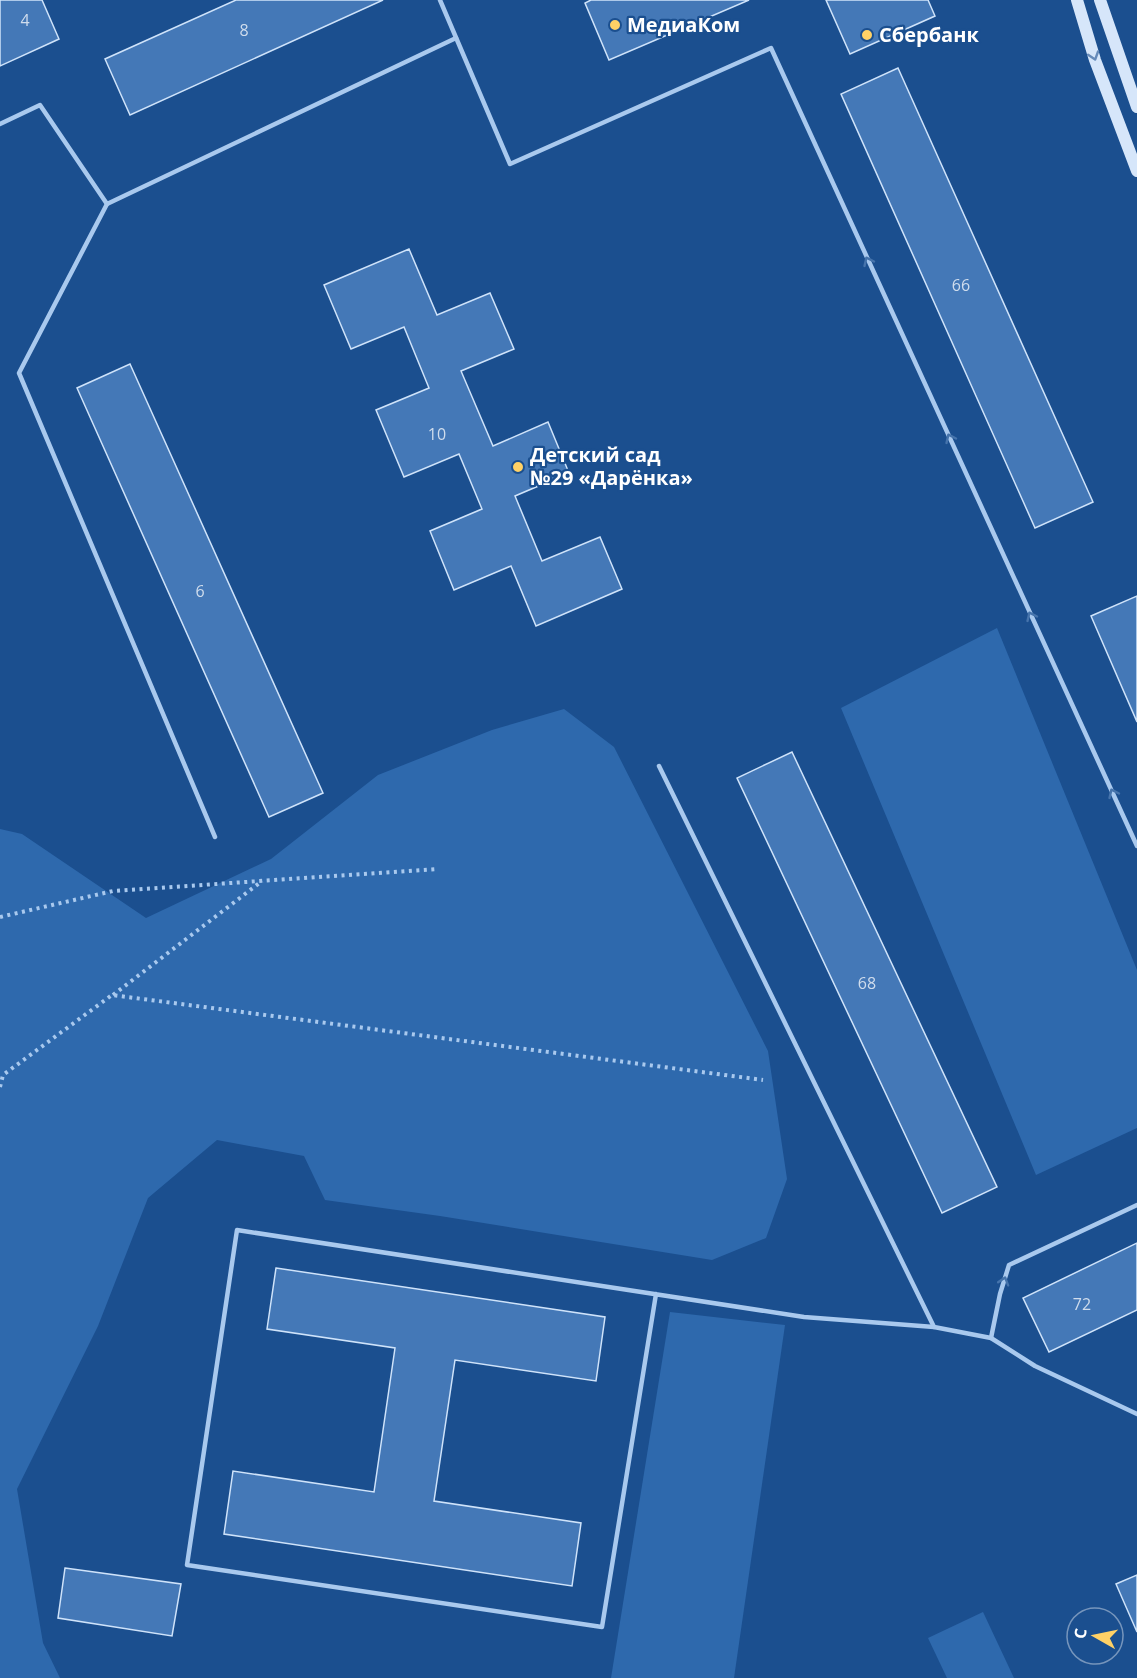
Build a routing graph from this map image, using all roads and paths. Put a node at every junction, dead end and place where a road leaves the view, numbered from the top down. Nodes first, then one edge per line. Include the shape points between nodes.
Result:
1 (440, 0) edge
2 (1077, 0) edge
3 (1100, 0) edge
4 (456, 38) junction
5 (1137, 107) edge
6 (0, 124) edge
7 (1137, 171) edge
8 (107, 204) junction
9 (659, 766) dead end
10 (215, 837) dead end
11 (1137, 846) edge
12 (436, 869) dead end
13 (262, 880) junction
14 (0, 917) edge
15 (112, 995) junction
16 (763, 1080) dead end
17 (0, 1087) edge
18 (1137, 1205) edge
19 (656, 1294) junction
20 (934, 1327) junction
21 (991, 1338) junction
22 (1137, 1414) edge

1 - 4 lane
2 -> 7 main road
3 - 5 main road
4 - 8 lane
11 -> 4 lane via 771,48 510,164
6 - 8 lane via 40,105
8 - 10 lane via 19,373
9 - 20 lane
12 - 13 path
13 - 14 path via 113,891
13 - 15 path
15 - 16 path
15 - 17 path via 3,1075
21 -> 18 lane via 1009,1265
19 - 19 lane via 237,1230 187,1565 602,1627
19 - 20 lane via 804,1317
20 - 21 lane
21 - 22 lane via 1035,1366

